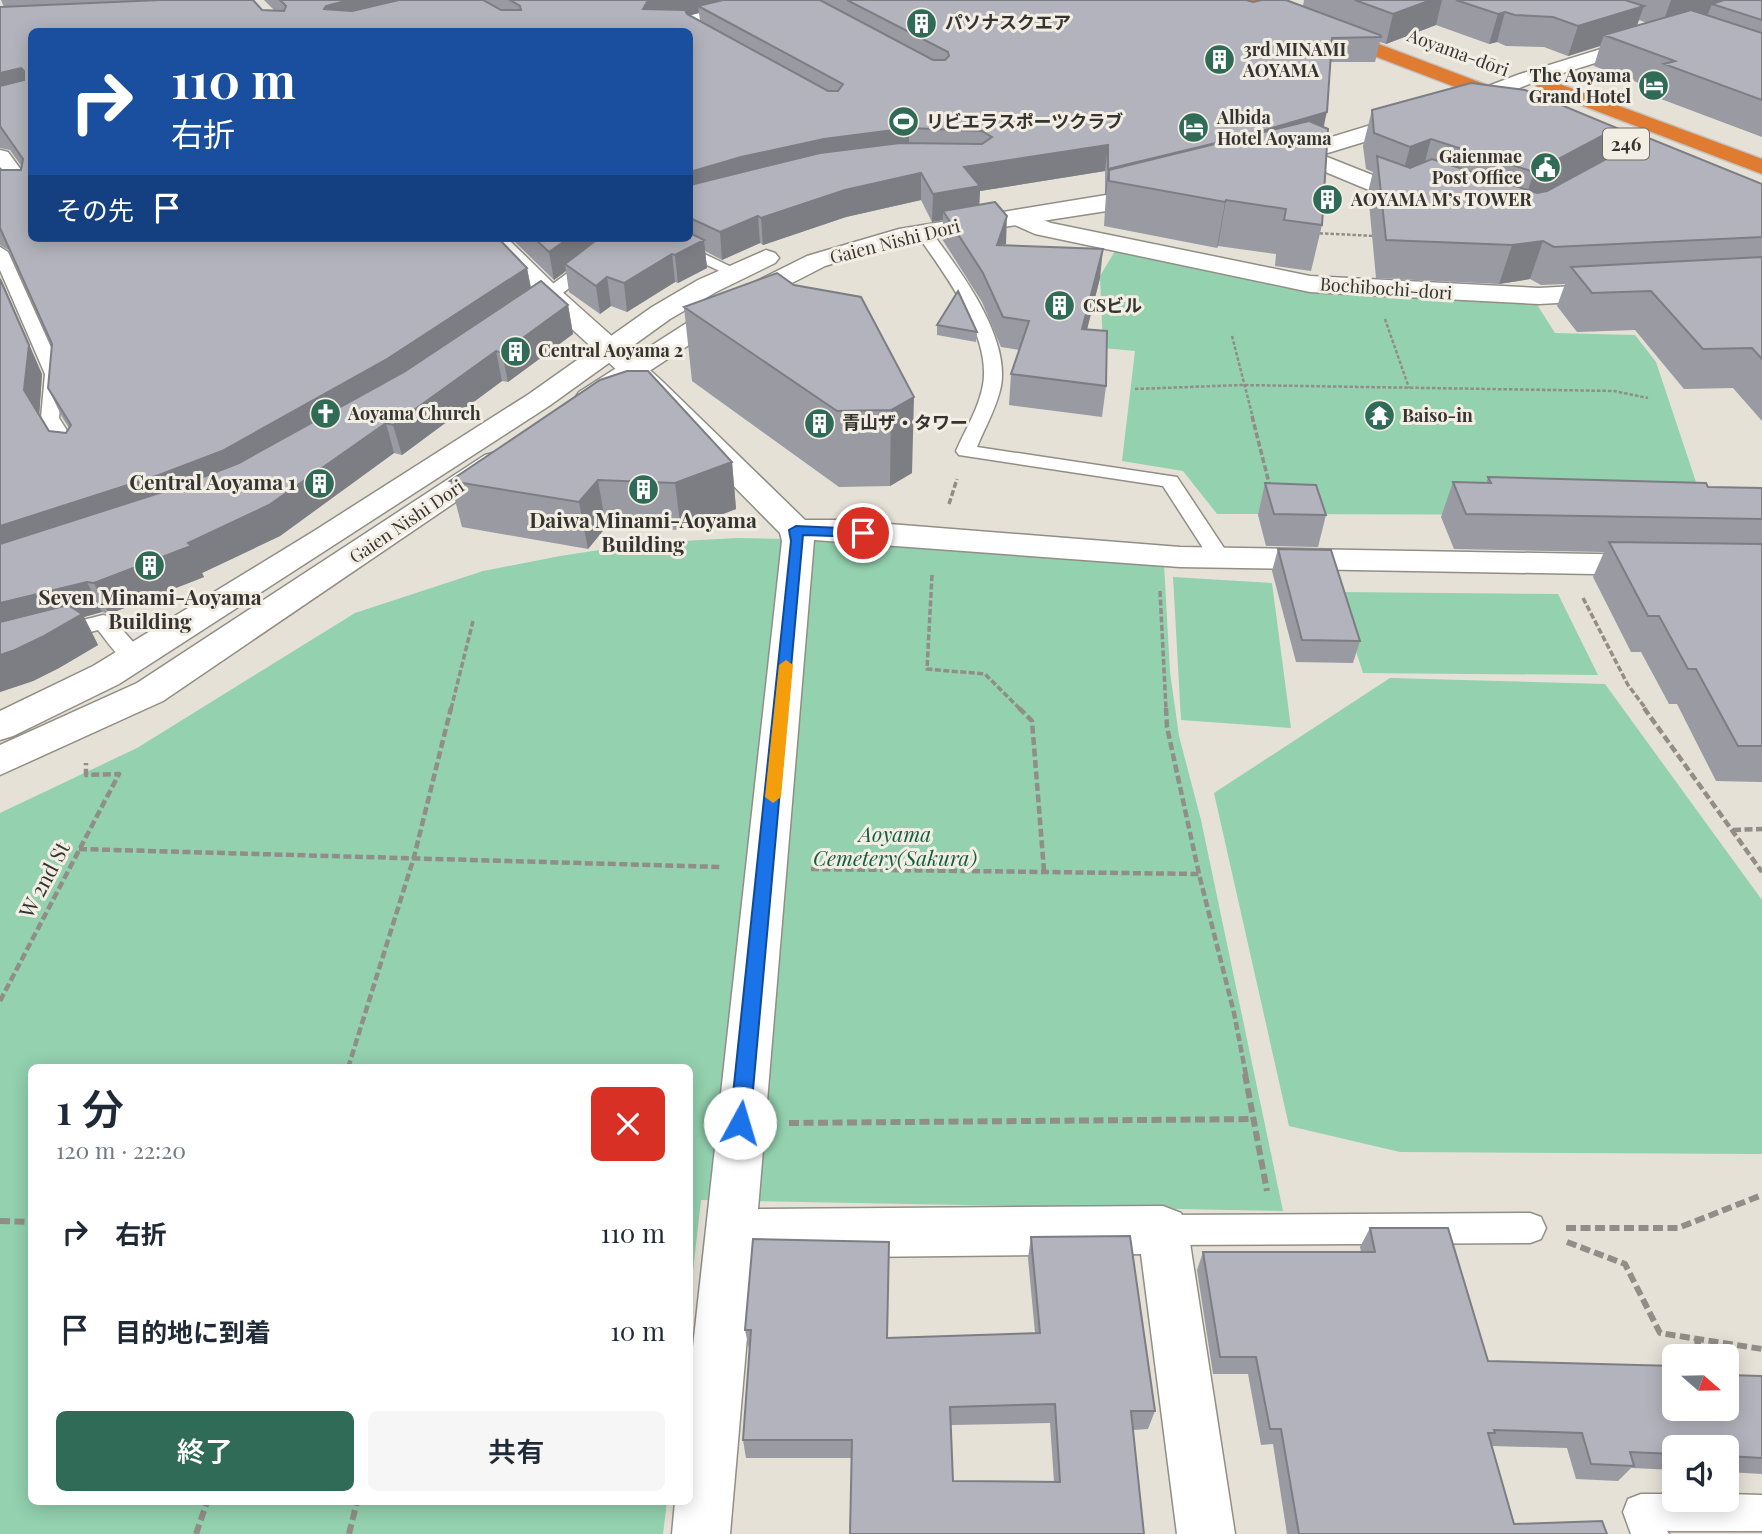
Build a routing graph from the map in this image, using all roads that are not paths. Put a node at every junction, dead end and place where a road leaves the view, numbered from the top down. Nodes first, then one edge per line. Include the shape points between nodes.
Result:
1 (668, 0) edge
2 (1245, 0) edge
3 (680, 26) edge
4 (1632, 26) edge
5 (1527, 78) junction
6 (1496, 80) junction
7 (1302, 153) junction
8 (0, 157) edge
9 (1759, 163) edge
10 (27, 189) edge
11 (1433, 190) edge
12 (0, 197) edge
13 (1762, 197) edge
14 (1017, 217) junction
15 (924, 233) junction
16 (497, 242) edge
17 (620, 242) edge
18 (667, 242) edge
19 (0, 253) edge
20 (734, 272) junction
21 (1639, 290) edge
22 (550, 295) junction
23 (516, 318) edge
24 (622, 359) junction
25 (572, 410) edge
26 (516, 448) edge
27 (74, 456) edge
28 (796, 530) junction
29 (326, 538) junction
30 (358, 555) junction
31 (1219, 557) junction
32 (1683, 566) edge
33 (0, 648) edge
34 (134, 657) junction
35 (0, 727) edge
36 (0, 761) edge
37 (730, 1225) junction
38 (1530, 1228) road end
39 (1163, 1230) junction
40 (1762, 1513) edge
41 (701, 1534) edge
42 (1206, 1534) edge
43 (1650, 1534) edge

1 - 3 main road via 711,18
2 - 6 highway, Aoyama-dōri / 246
4 - 5 main road via 1665,36
5 - 6 main road
5 - 9 highway, Aoyama-dōri / 246
6 - 7 main road via 1451,108
6 - 7 main road via 1427,98 1258,157
6 - 13 highway, Aoyama-dōri / 246
7 - 11 main road via 1401,195 1419,185
8 - 10 main road
10 - 12 main road
14 - 15 main road, Gaien Nishi Dori
14 - 20 main road, Gaien Nishi Dori via 1105,205 1175,180 1117,184 903,218 839,232
14 - 21 main road, Bochibochi-dori via 1044,229 1310,284 1539,296
15 - 24 main road, Gaien Nishi Dori via 818,261 760,287 696,326
15 - 31 lane via 952,271 981,326 992,360 992,383 966,451 1170,481
16 - 22 main road
17 - 22 lane
18 - 20 lane
19 - 27 lane via 54,374 50,418
20 - 24 main road, Gaien Nishi Dori via 661,313
22 - 23 lane
22 - 24 main road
24 - 25 main road, Gaien Nishi Dori
24 - 28 main road
24 - 29 main road, Gaien Nishi Dori via 548,394
26 - 30 main road, Gaien Nishi Dori
28 - 31 main road
28 - 37 main road
29 - 30 main road
29 - 34 main road, Gaien Nishi Dori
30 - 36 main road, Gaien Nishi Dori via 150,692
31 - 32 main road
33 - 34 lane via 103,622
34 - 35 main road, Gaien Nishi Dori
37 - 39 main road via 762,1234
37 - 41 main road
38 - 39 lane
39 - 42 main road
40 - 43 lane via 1641,1512

